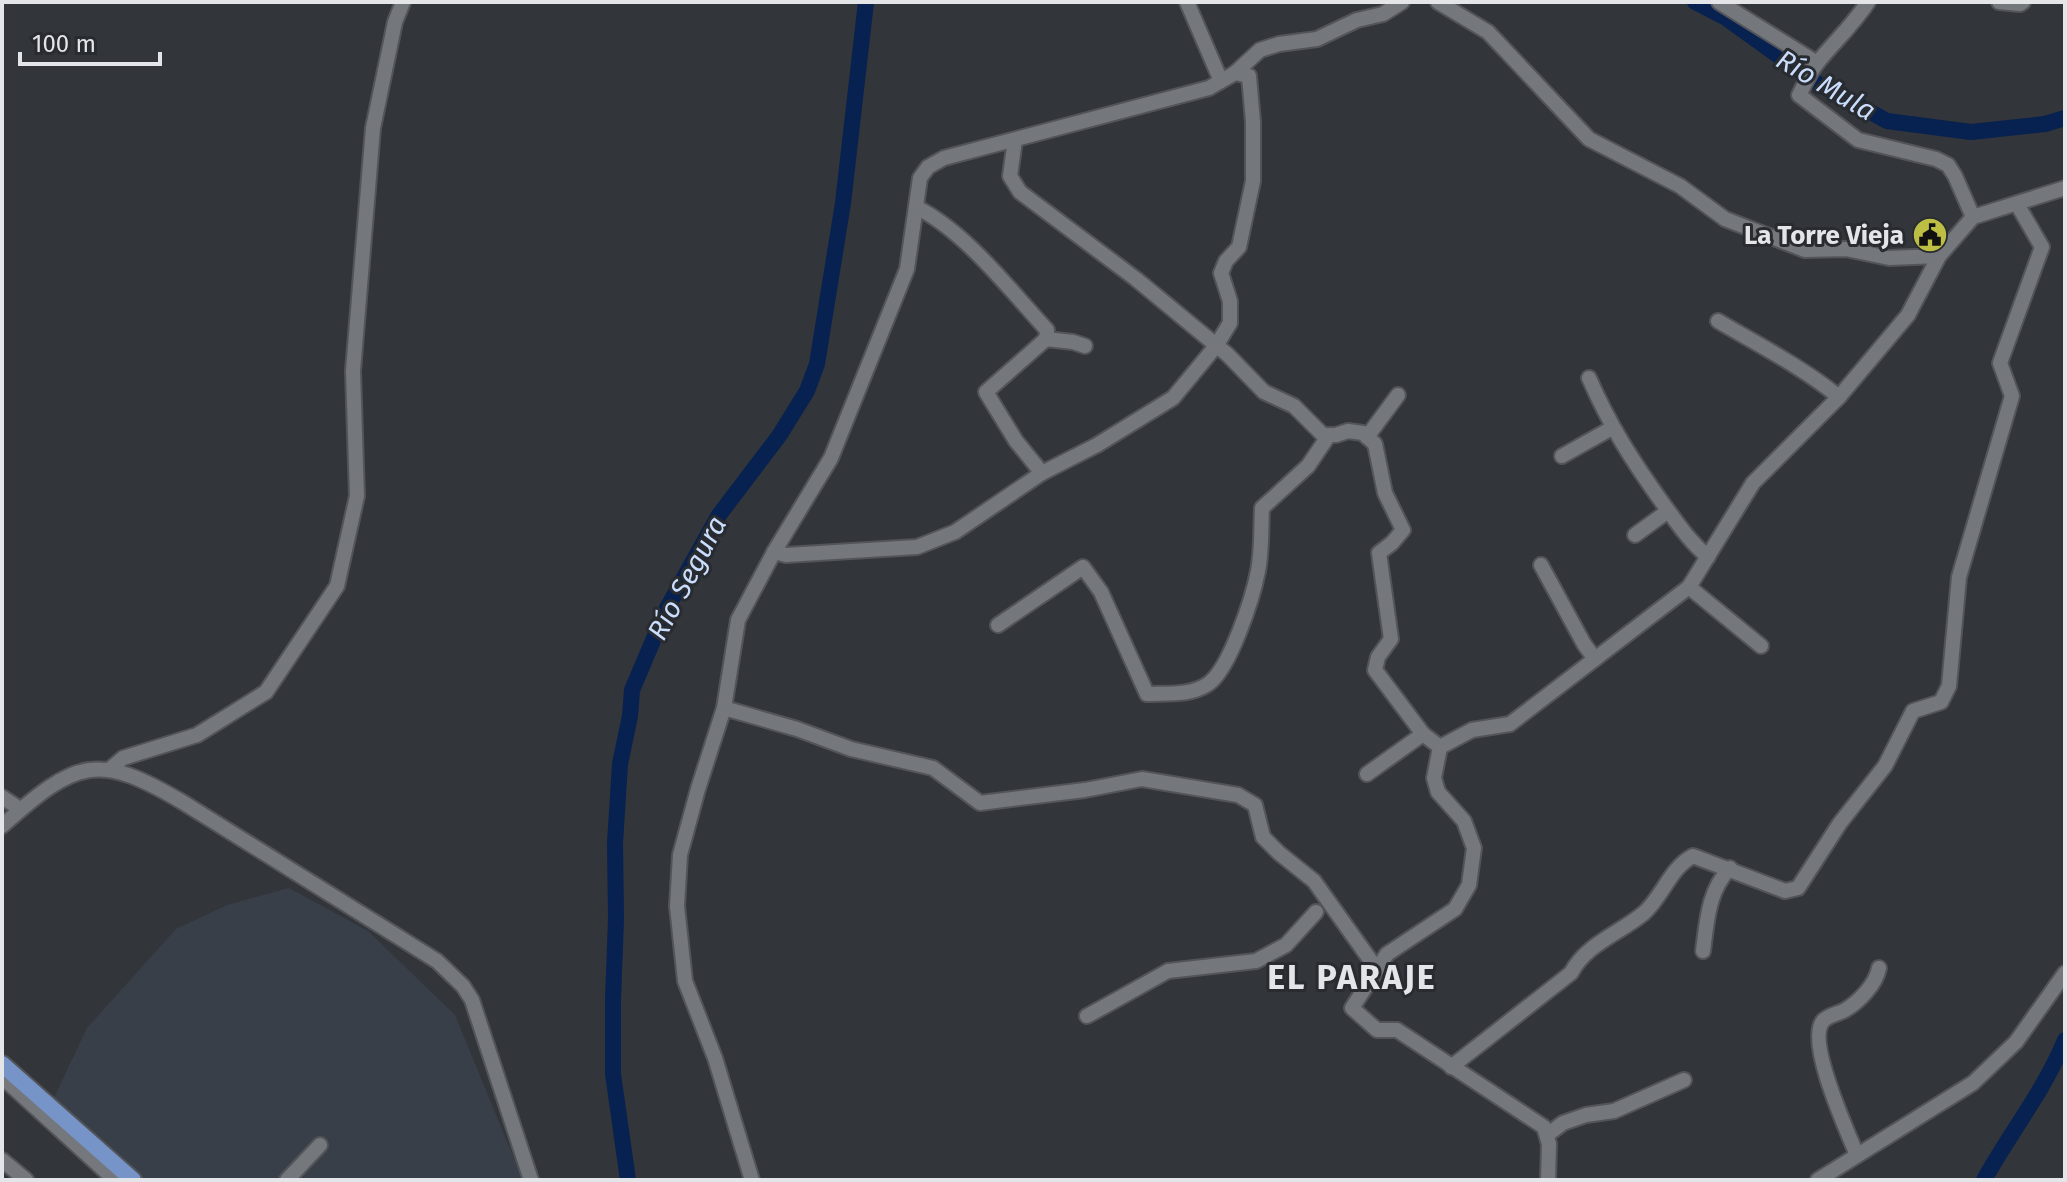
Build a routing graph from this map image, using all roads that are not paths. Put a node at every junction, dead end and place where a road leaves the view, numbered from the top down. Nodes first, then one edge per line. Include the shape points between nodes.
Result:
1 (403, 2) edge
2 (1187, 2) edge
3 (1402, 2) edge
4 (1438, 2) edge
5 (1719, 2) edge
6 (1868, 2) edge
7 (1999, 2) edge
8 (2023, 2) edge
9 (1817, 63) junction
10 (1235, 73) junction
11 (1221, 81) junction
12 (1015, 140) junction
13 (2065, 188) edge
14 (2017, 204) junction
15 (916, 207) junction
16 (1973, 217) junction
17 (1939, 256) junction
18 (1718, 321) dead end
19 (1046, 339) junction
20 (1085, 346) dead end
21 (1216, 346) junction
22 (1589, 378) dead end
23 (1398, 395) dead end
24 (1839, 397) junction
25 (1612, 428) junction
26 (1329, 435) junction
27 (1367, 437) junction
28 (1562, 456) dead end
29 (1042, 473) junction
30 (1668, 511) junction
31 (1635, 535) dead end
32 (774, 552) junction
33 (1708, 557) junction
34 (1541, 565) dead end
35 (1689, 587) junction
36 (998, 625) dead end
37 (1761, 646) dead end
38 (1595, 659) junction
39 (724, 708) junction
40 (1423, 734) junction
41 (1440, 747) junction
42 (109, 770) junction
43 (1367, 774) dead end
44 (2, 797) edge
45 (20, 809) junction
46 (2, 826) edge
47 (1730, 868) junction
48 (1316, 912) dead end
49 (1703, 951) dead end
50 (1376, 968) junction
51 (1879, 968) dead end
52 (2065, 973) edge
53 (1087, 1016) dead end
54 (2, 1064) edge
55 (1451, 1067) junction
56 (2, 1077) edge
57 (1684, 1080) dead end
58 (1547, 1135) junction
59 (320, 1145) dead end
60 (1857, 1155) junction
61 (2, 1160) edge
62 (26, 1180) edge
63 (115, 1180) edge
64 (133, 1180) edge
65 (287, 1180) edge
66 (531, 1180) edge
67 (752, 1180) edge
68 (1548, 1180) edge
69 (1818, 1180) edge

1 - 42 street via 373,128 353,371 357,496 337,586 266,692 197,735 123,758
2 - 11 street
3 - 10 street via 1317,39 1260,50
4 - 17 street via 1488,32 1589,139 1680,186 1725,219 1805,250 1846,249 1889,258
5 - 9 street
6 - 9 street
7 - 8 street
9 - 16 street via 1799,95 1858,140 1948,165
10 - 11 street
10 - 21 street via 1249,76 1253,181 1239,247 1221,273 1230,323
11 - 12 street
12 - 15 street via 928,167 920,178
12 - 21 street via 1010,176 1020,192
13 - 14 street
14 - 16 street
14 - 47 street via 2042,247 2000,363 2012,396 1959,577 1949,686 1941,702 1913,711 1885,766 1798,888 1785,891
15 - 19 street via 935,217 982,261 1047,330
15 - 32 street via 907,269 831,458
16 - 17 street
17 - 24 street via 1908,315
18 - 24 street via 1806,371
19 - 20 street
19 - 29 street via 986,392
21 - 26 street via 1264,392 1294,406
21 - 29 street via 1173,398
22 - 25 street
23 - 27 street
24 - 33 street via 1753,483
25 - 28 street
25 - 30 street
26 - 27 street via 1348,431
26 - 36 street via 1308,466 1262,508 1258,569 1246,615 1211,682 1192,692 1147,694 1101,592 1083,567
27 - 40 street via 1375,444 1385,493 1403,530 1379,553 1391,639 1375,670
29 - 32 street via 955,532 917,547
30 - 31 street
30 - 33 street
32 - 39 street via 738,620
33 - 35 street
34 - 38 street
35 - 37 street
35 - 38 street
38 - 41 street via 1510,724 1472,730
39 - 50 street via 851,749 933,768 980,803 1142,779 1238,795 1255,805 1263,837 1314,881
39 - 67 street via 680,855 677,906 685,981
40 - 41 street
40 - 43 street
41 - 50 street via 1434,778 1438,792 1464,821 1474,848 1469,885 1455,909 1387,954
42 - 45 street via 67,776
42 - 66 street via 145,780 449,970 472,1000
44 - 45 street
45 - 46 street
47 - 49 street via 1710,902
47 - 55 street via 1693,856 1681,862 1646,911 1579,958 1571,973
48 - 53 street via 1286,945 1256,961 1168,971
50 - 55 street via 1352,1008 1377,1030 1397,1030
51 - 60 street via 1858,1001 1825,1018 1818,1040
52 - 60 street via 1995,1065
54 - 64 main road
55 - 58 street via 1544,1127
56 - 63 street
57 - 58 street via 1614,1111 1563,1123
58 - 68 street
59 - 65 street
60 - 69 street
61 - 62 street

